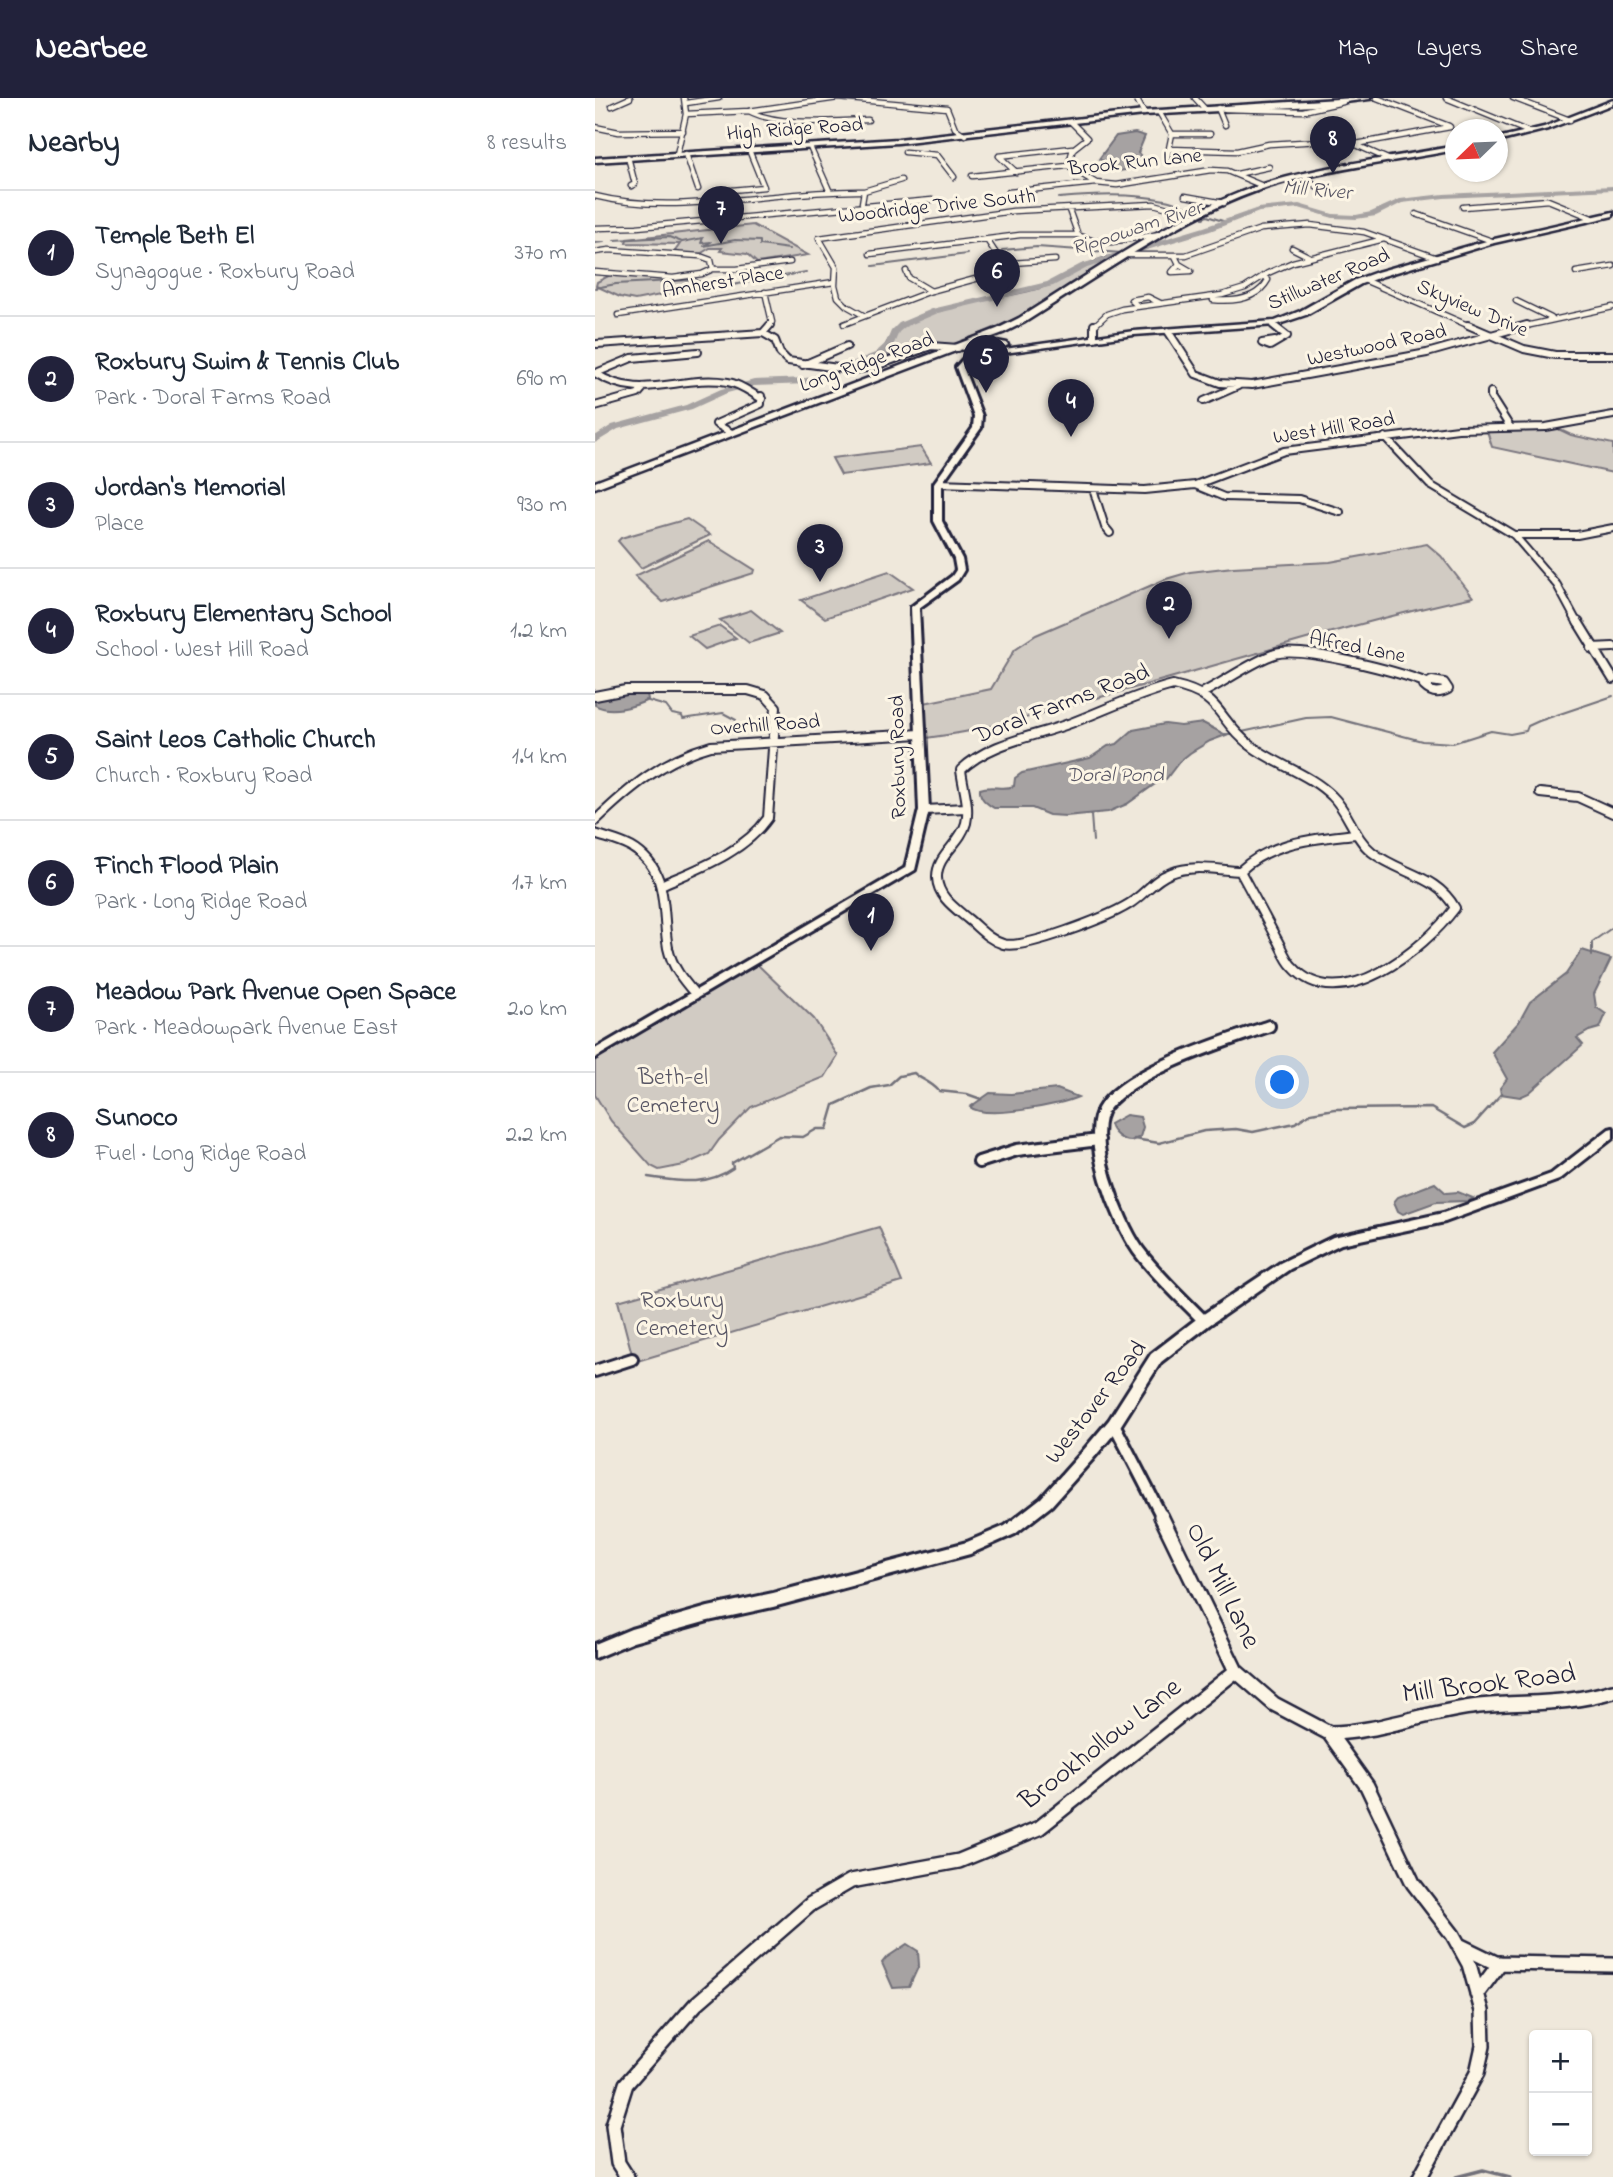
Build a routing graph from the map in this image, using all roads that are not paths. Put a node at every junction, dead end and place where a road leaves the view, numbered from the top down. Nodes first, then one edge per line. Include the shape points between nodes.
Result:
1 (630, 98) edge
2 (719, 98) edge
3 (839, 98) edge
4 (909, 98) edge
5 (1136, 98) edge
6 (1195, 98) edge
7 (1375, 98) edge
8 (1446, 98) edge
9 (1513, 98) edge
10 (685, 100) edge
11 (1613, 102) edge
12 (902, 104) junction
13 (612, 106) dead end
14 (1218, 108) junction
15 (1205, 109) junction
16 (749, 111) junction
17 (1159, 112) junction
18 (1144, 113) junction
19 (686, 114) junction
20 (868, 120) dead end
21 (1570, 120) junction
22 (1071, 121) junction
23 (1225, 125) dead end
24 (1445, 125) edge
25 (595, 127) edge
26 (1445, 128) edge
27 (684, 131) junction
28 (1529, 132) junction
29 (1173, 134) junction
30 (1210, 134) dead end
31 (965, 135) junction
32 (1508, 137) edge
33 (898, 141) junction
34 (1321, 141) dead end
35 (1353, 144) junction
36 (1345, 146) dead end
37 (810, 147) junction
38 (1072, 148) junction
39 (1169, 149) junction
40 (749, 150) junction
41 (1445, 150) edge
42 (905, 152) junction
43 (682, 154) junction
44 (628, 158) junction
45 (903, 158) dead end
46 (1167, 158) dead end
47 (595, 160) edge
48 (1390, 160) junction
49 (1068, 166) junction
50 (1269, 167) dead end
51 (1016, 172) junction
52 (1236, 175) junction
53 (972, 176) dead end
54 (1304, 176) junction
55 (954, 177) dead end
56 (901, 180) dead end
57 (1096, 183) junction
58 (631, 186) dead end
59 (1263, 186) junction
60 (698, 189) dead end
61 (829, 190) junction
62 (864, 191) junction
63 (1009, 192) dead end
64 (1350, 192) dead end
65 (595, 196) edge
66 (1185, 196) dead end
67 (723, 199) junction
68 (932, 200) dead end
69 (862, 203) junction
70 (1224, 203) junction
71 (1463, 207) dead end
72 (1069, 210) junction
73 (1416, 214) dead end
74 (1613, 214) edge
75 (1196, 216) junction
76 (1592, 218) junction
77 (595, 228) edge
78 (609, 229) junction
79 (1160, 234) junction
80 (1078, 235) junction
81 (1384, 239) junction
82 (987, 240) junction
83 (1492, 241) junction
84 (1292, 248) dead end
85 (609, 250) junction
86 (595, 252) edge
87 (870, 254) dead end
88 (1130, 254) junction
89 (1175, 256) junction
90 (1310, 257) junction
91 (1437, 258) junction
92 (1055, 260) dead end
93 (790, 262) dead end
94 (999, 264) junction
95 (1179, 264) dead end
96 (1613, 266) edge
97 (713, 269) junction
98 (906, 271) dead end
99 (595, 272) edge
100 (1576, 272) dead end
101 (1263, 276) junction
102 (1364, 280) junction
103 (834, 282) junction
104 (930, 291) junction
105 (765, 292) junction
106 (1208, 299) junction
107 (1516, 301) dead end
108 (698, 303) junction
109 (1613, 307) edge
110 (703, 310) dead end
111 (618, 315) dead end
112 (863, 315) junction
113 (1551, 318) junction
114 (843, 324) dead end
115 (1272, 324) junction
116 (999, 331) junction
117 (1168, 331) junction
118 (763, 333) junction
119 (1490, 336) junction
120 (1094, 338) junction
121 (980, 340) junction
122 (1275, 341) dead end
123 (597, 344) dead end
124 (847, 346) dead end
125 (958, 348) junction
126 (1003, 348) junction
127 (698, 352) dead end
128 (978, 353) junction
129 (1613, 355) edge
130 (802, 365) junction
131 (595, 373) edge
132 (1238, 386) junction
133 (644, 387) junction
134 (1491, 392) dead end
135 (1204, 401) dead end
136 (595, 406) edge
137 (1613, 415) edge
138 (1510, 427) junction
139 (730, 432) junction
140 (1385, 437) junction
141 (938, 484) junction
142 (595, 485) edge
143 (1195, 485) junction
144 (1093, 489) junction
145 (1340, 512) dead end
146 (1613, 528) edge
147 (1110, 533) dead end
148 (1514, 535) junction
149 (1613, 647) edge
150 (1592, 648) junction
151 (1613, 679) edge
152 (1427, 683) dead end
153 (1204, 692) junction
154 (595, 695) edge
155 (920, 734) junction
156 (775, 743) junction
157 (1540, 793) dead end
158 (967, 808) junction
159 (924, 810) junction
160 (1613, 813) edge
161 (595, 821) edge
162 (595, 834) edge
163 (1355, 834) junction
164 (1240, 871) junction
165 (663, 884) junction
166 (695, 994) junction
167 (1269, 1027) dead end
168 (595, 1054) edge
169 (1613, 1132) edge
170 (1098, 1140) junction
171 (979, 1162) dead end
172 (1204, 1321) junction
173 (632, 1359) dead end
174 (595, 1371) edge
175 (1114, 1424) junction
176 (595, 1651) edge
177 (1236, 1671) junction
178 (1613, 1691) edge
179 (1329, 1733) junction
180 (1458, 1945) junction
181 (1500, 1963) junction
182 (1613, 1965) edge
183 (1477, 1994) junction
184 (627, 2177) edge
185 (1420, 2177) edge

1 - 13 street
2 - 10 street
3 - 12 street
3 - 16 street
4 - 12 street
5 - 18 street
6 - 15 street
7 - 14 main road, High Ridge Road
7 - 24 street
8 - 28 street
9 - 21 street
10 - 19 street
11 - 21 main road
12 - 31 street via 947,108
14 - 15 main road, High Ridge Road
14 - 23 street
15 - 17 main road, High Ridge Road
16 - 19 street
16 - 20 street via 774,120
17 - 18 main road, High Ridge Road
17 - 29 street
18 - 22 main road, High Ridge Road
19 - 27 street
21 - 28 main road
22 - 31 main road, High Ridge Road
22 - 38 street via 1087,138
25 - 27 street via 619,132
26 - 35 street
27 - 43 street
28 - 32 main road
29 - 30 street
29 - 39 street
31 - 33 main road, High Ridge Road
33 - 37 main road, High Ridge Road
33 - 42 street
34 - 39 street via 1237,151
35 - 36 street
35 - 48 street
37 - 40 main road, High Ridge Road
37 - 61 street
38 - 49 street
38 - 51 street via 999,156
39 - 46 street
40 - 43 main road, High Ridge Road
40 - 67 street via 764,187 721,191
41 - 48 main road, Long Ridge Road
42 - 45 street
42 - 55 street via 937,155
43 - 44 main road, High Ridge Road
43 - 60 street
44 - 47 main road, High Ridge Road
44 - 58 street via 635,184
48 - 54 main road, Long Ridge Road
49 - 51 street
49 - 57 street
50 - 52 street
51 - 53 street
52 - 57 street, Brook Run Lane via 1211,170 1117,185
52 - 59 street, Brook Run Lane
54 - 59 main road, Long Ridge Road
54 - 64 street via 1325,193
56 - 62 street
57 - 63 street, Brook Run Lane
59 - 70 main road, Long Ridge Road
61 - 62 street
61 - 67 street
62 - 69 street
65 - 67 street via 648,205
66 - 70 street
68 - 69 street via 908,205
69 - 78 street via 840,209
70 - 75 main road, Long Ridge Road
71 - 76 street via 1548,200
72 - 75 street, Woodridge Drive South via 1154,204
72 - 80 street
72 - 103 street, Woodridge Drive South via 1001,212 824,236 818,240 836,267
73 - 83 street
74 - 76 main road, Stillwater Road
75 - 79 main road, Long Ridge Road
76 - 83 main road, Stillwater Road
77 - 78 street
78 - 85 street
79 - 80 street via 1111,242
79 - 88 main road, Long Ridge Road
80 - 82 street
81 - 89 street via 1346,228 1282,226
81 - 90 street
81 - 91 street
82 - 87 street
82 - 94 street via 999,254
83 - 91 main road, Stillwater Road
84 - 90 street
85 - 86 street
85 - 97 street via 700,256 711,260
88 - 89 street
88 - 116 main road, Long Ridge Road
89 - 95 street
90 - 101 street
91 - 102 main road, Stillwater Road
92 - 94 street
93 - 97 street
94 - 104 street via 979,278
96 - 100 street
97 - 99 street via 673,278
98 - 104 street
101 - 106 street via 1245,288
101 - 106 street via 1268,280 1266,286 1243,299
102 - 115 main road, Stillwater Road
102 - 119 street, Skyview Drive
103 - 105 street, Amherst Place
103 - 112 street, Woodridge Drive South via 841,302
104 - 112 street
105 - 108 street, Amherst Place
105 - 118 street via 772,322
106 - 120 street via 1114,312 1093,326
107 - 113 street
108 - 110 street
108 - 111 street, Amherst Place
109 - 113 street, Westwood Road
112 - 114 street
113 - 119 street, Westwood Road
115 - 117 main road, Stillwater Road
115 - 122 street via 1287,336
116 - 121 main road, Long Ridge Road
116 - 126 main road
117 - 120 main road, Stillwater Road
117 - 132 street, Westwood Road via 1196,374
118 - 123 street
118 - 130 street via 775,340 788,360
119 - 129 street, Skyview Drive via 1547,354
119 - 132 street, Westwood Road via 1427,353
120 - 126 main road, Stillwater Road
121 - 125 main road, Long Ridge Road
121 - 126 main road, Stillwater Road
124 - 130 street
125 - 128 main road
125 - 130 street via 931,346 852,370
125 - 139 main road, Long Ridge Road
126 - 128 main road, Stillwater Road
127 - 131 street via 639,357
128 - 141 street via 959,367 978,416 977,428
131 - 133 street via 610,383
132 - 135 street
133 - 136 street via 638,394
133 - 139 street via 718,381 755,392 762,399 759,406 716,424
134 - 138 street
137 - 138 street, West Hill Road via 1546,427
138 - 140 street, West Hill Road
139 - 142 main road, Long Ridge Road
140 - 143 street, West Hill Road via 1283,451
140 - 148 street via 1430,485
141 - 144 street, West Hill Road
141 - 155 street, Roxbury Road via 938,521 961,565 955,578 915,607
143 - 144 street, West Hill Road
143 - 145 street via 1224,497 1299,499
144 - 147 street
146 - 148 street via 1577,535
148 - 150 street via 1557,585
149 - 150 street
150 - 151 street
152 - 153 street, Alfred Lane via 1317,654 1276,654
153 - 158 street, Doral Farms Road via 1173,685 1134,694 968,762 961,771
153 - 163 street via 1241,737 1319,785 1340,805
154 - 156 street via 626,690 763,693 776,707
155 - 156 street, Overhill Road
155 - 159 street, Roxbury Road
156 - 161 street, Overhill Road via 693,750 672,760
156 - 165 street via 765,825 737,846
157 - 160 street via 1575,797
158 - 159 street
158 - 164 street, Doral Farms Road via 960,836 942,856 937,871 939,890 994,941 1010,946 1122,908 1171,873 1201,868
159 - 166 street, Roxbury Road via 910,870
162 - 165 street via 641,852
163 - 164 street via 1286,845 1255,856
163 - 164 street via 1376,856 1445,891 1455,908 1438,932 1412,954 1356,982 1324,984 1297,972
165 - 166 street via 668,953 682,982
166 - 168 street, Roxbury Road
167 - 170 street via 1139,1079 1104,1106
169 - 172 street, Westover Road via 1555,1177 1445,1217 1338,1240 1310,1252
170 - 171 street via 1017,1150
170 - 172 street via 1119,1216 1133,1243
172 - 175 street, Westover Road via 1156,1359
173 - 174 street
175 - 176 street, Westover Road via 1046,1502 1010,1530 970,1548 695,1618
175 - 177 street, Old Mill Lane
177 - 179 street, Old Mill Lane via 1273,1704
177 - 184 street, Brookhollow Lane via 1039,1828 959,1861 851,1881 811,1904 696,2004 626,2084 613,2125 618,2163
178 - 179 street, Mill Brook Road via 1580,1701 1490,1705
179 - 180 street, Old Mill Lane via 1367,1786 1413,1883
180 - 181 street
180 - 183 street, Old Mill Lane
181 - 182 street
181 - 183 street
183 - 185 street, Old Mill Lane via 1483,2046 1477,2073

